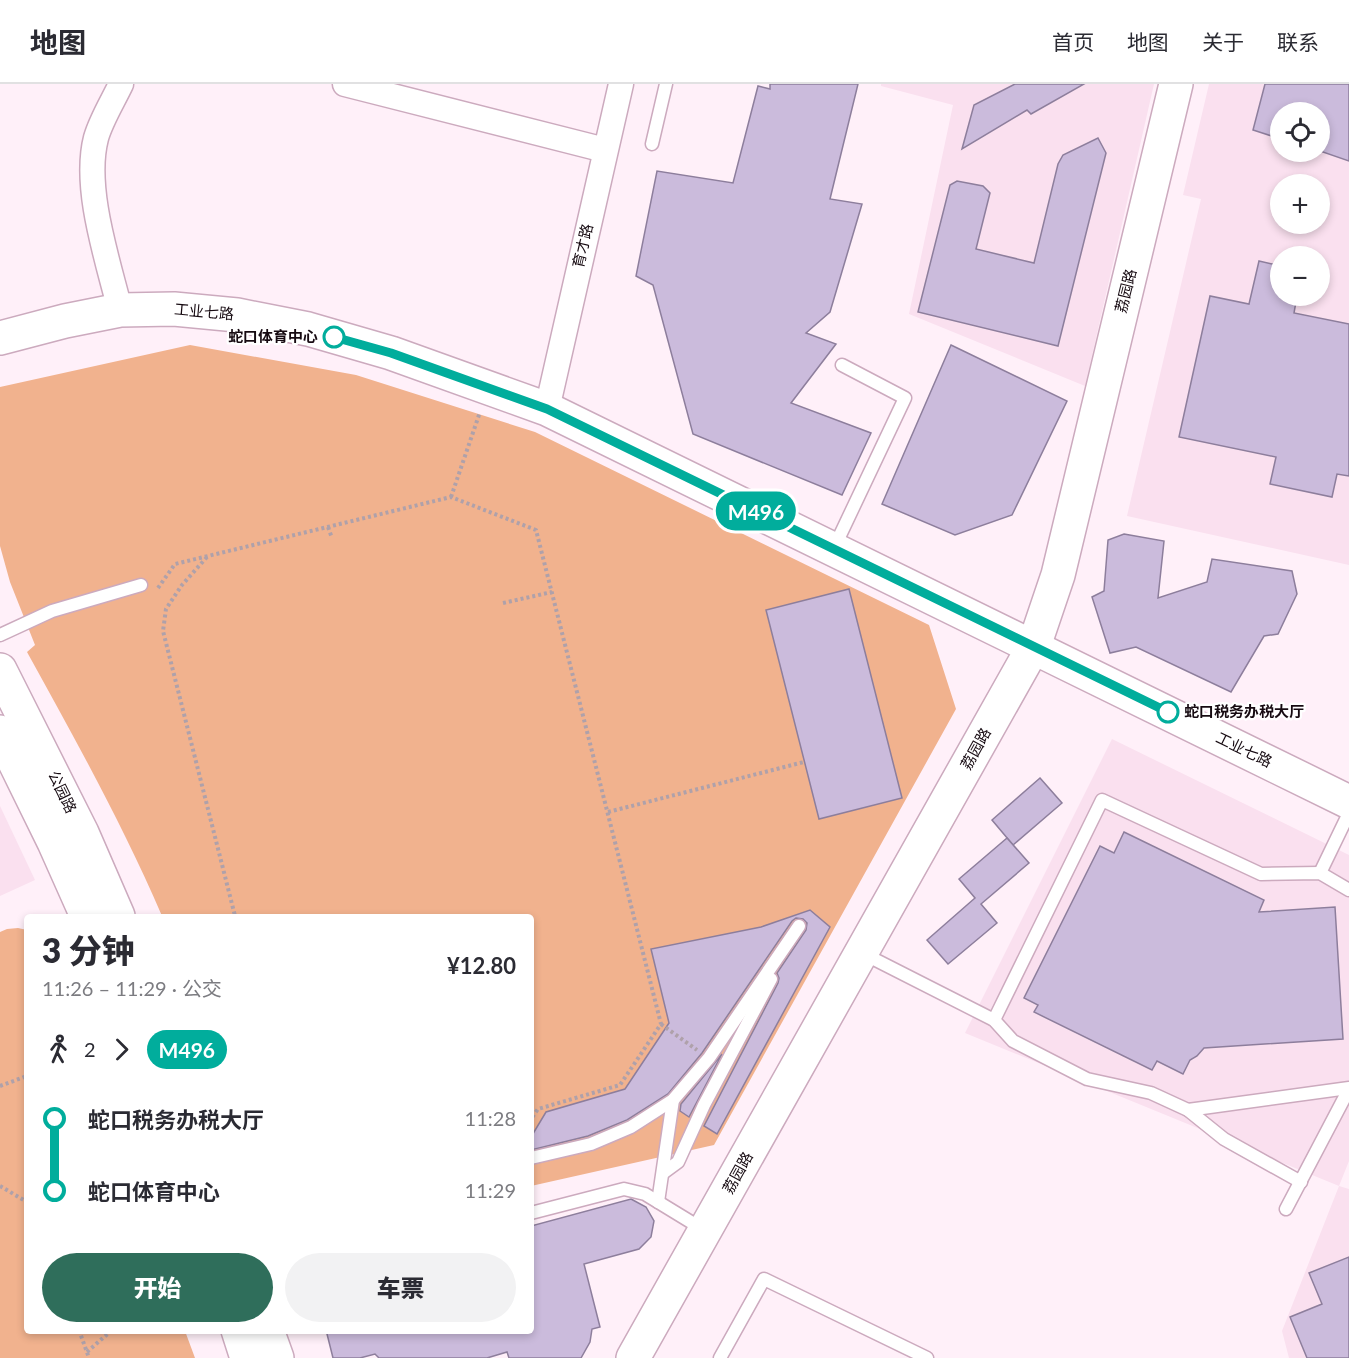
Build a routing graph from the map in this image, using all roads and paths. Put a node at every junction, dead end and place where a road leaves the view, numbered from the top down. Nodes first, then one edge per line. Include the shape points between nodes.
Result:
1 (121, 84) edge
2 (345, 84) edge
3 (621, 84) edge
4 (666, 84) edge
5 (1176, 84) edge
6 (652, 144) dead end
7 (605, 150) junction
8 (120, 310) junction
9 (0, 338) edge
10 (842, 365) dead end
11 (488, 387) junction
12 (547, 409) junction
13 (451, 497) junction
14 (328, 527) junction
15 (332, 538) dead end
16 (834, 549) junction
17 (207, 556) junction
18 (141, 585) dead end
19 (157, 590) dead end
20 (552, 592) junction
21 (503, 603) dead end
22 (0, 635) edge
23 (1034, 646) junction
24 (0, 670) edge
25 (0, 732) edge
26 (804, 762) dead end
27 (1349, 802) edge
28 (608, 812) junction
29 (1349, 813) edge
30 (1320, 873) junction
31 (1349, 890) edge
32 (86, 914) edge
33 (117, 914) edge
34 (234, 914) edge
35 (799, 926) dead end
36 (862, 953) junction
37 (781, 960) dead end
38 (994, 1020) junction
39 (660, 1024) junction
40 (709, 1058) junction
41 (24, 1077) edge
42 (0, 1086) edge
43 (1349, 1088) edge
44 (674, 1100) junction
45 (1188, 1110) junction
46 (534, 1114) edge
47 (534, 1157) edge
48 (663, 1173) junction
49 (1300, 1182) junction
50 (0, 1186) edge
51 (24, 1200) edge
52 (658, 1202) junction
53 (1286, 1209) dead end
54 (534, 1212) edge
55 (705, 1231) junction
56 (80, 1334) edge
57 (107, 1334) edge
58 (239, 1334) edge
59 (268, 1334) edge
60 (87, 1352) junction
61 (88, 1358) edge
62 (247, 1358) edge
63 (277, 1358) edge
64 (633, 1358) edge
65 (720, 1358) edge
66 (927, 1358) edge

1 - 8 street via 96,138 92,168 96,212
2 - 7 street
3 - 7 street, 育才路
4 - 6 lane
5 - 23 street, 荔园路 via 1058,575
7 - 12 street, 育才路
8 - 9 street, 工业七路
8 - 11 street, 工业七路 via 174,309 237,315 308,329
10 - 16 lane via 905,398
11 - 12 street, 工业七路
11 - 13 path
12 - 16 street, 工业七路
13 - 14 path
13 - 20 path via 536,530
14 - 15 path
14 - 17 path
16 - 23 street, 工业七路
17 - 19 path via 175,564
17 - 34 path via 166,609 162,631
18 - 22 lane via 52,611
20 - 21 path
20 - 28 path
23 - 27 street, 工业七路
23 - 36 street, 荔园路
24 - 33 street, 公园路 via 82,833
25 - 32 street, 公园路
26 - 28 path
28 - 39 path
29 - 30 lane
30 - 31 lane
30 - 38 lane via 1261,874 1102,800
35 - 40 lane
36 - 38 lane
36 - 55 street, 荔园路
37 - 48 lane via 678,1162
38 - 45 lane via 1013,1041 1087,1079 1151,1093
39 - 40 path
39 - 46 path via 620,1085 537,1109
40 - 44 lane
41 - 42 path
43 - 45 lane
43 - 49 lane
44 - 47 lane via 631,1127 591,1144
44 - 48 lane
45 - 49 lane via 1224,1139
48 - 52 lane
49 - 53 lane
50 - 51 path
52 - 54 lane via 624,1189
52 - 55 lane
55 - 64 street, 荔园路
56 - 60 path
57 - 60 path
58 - 62 street
59 - 63 street
60 - 61 path
65 - 66 lane via 764,1279

